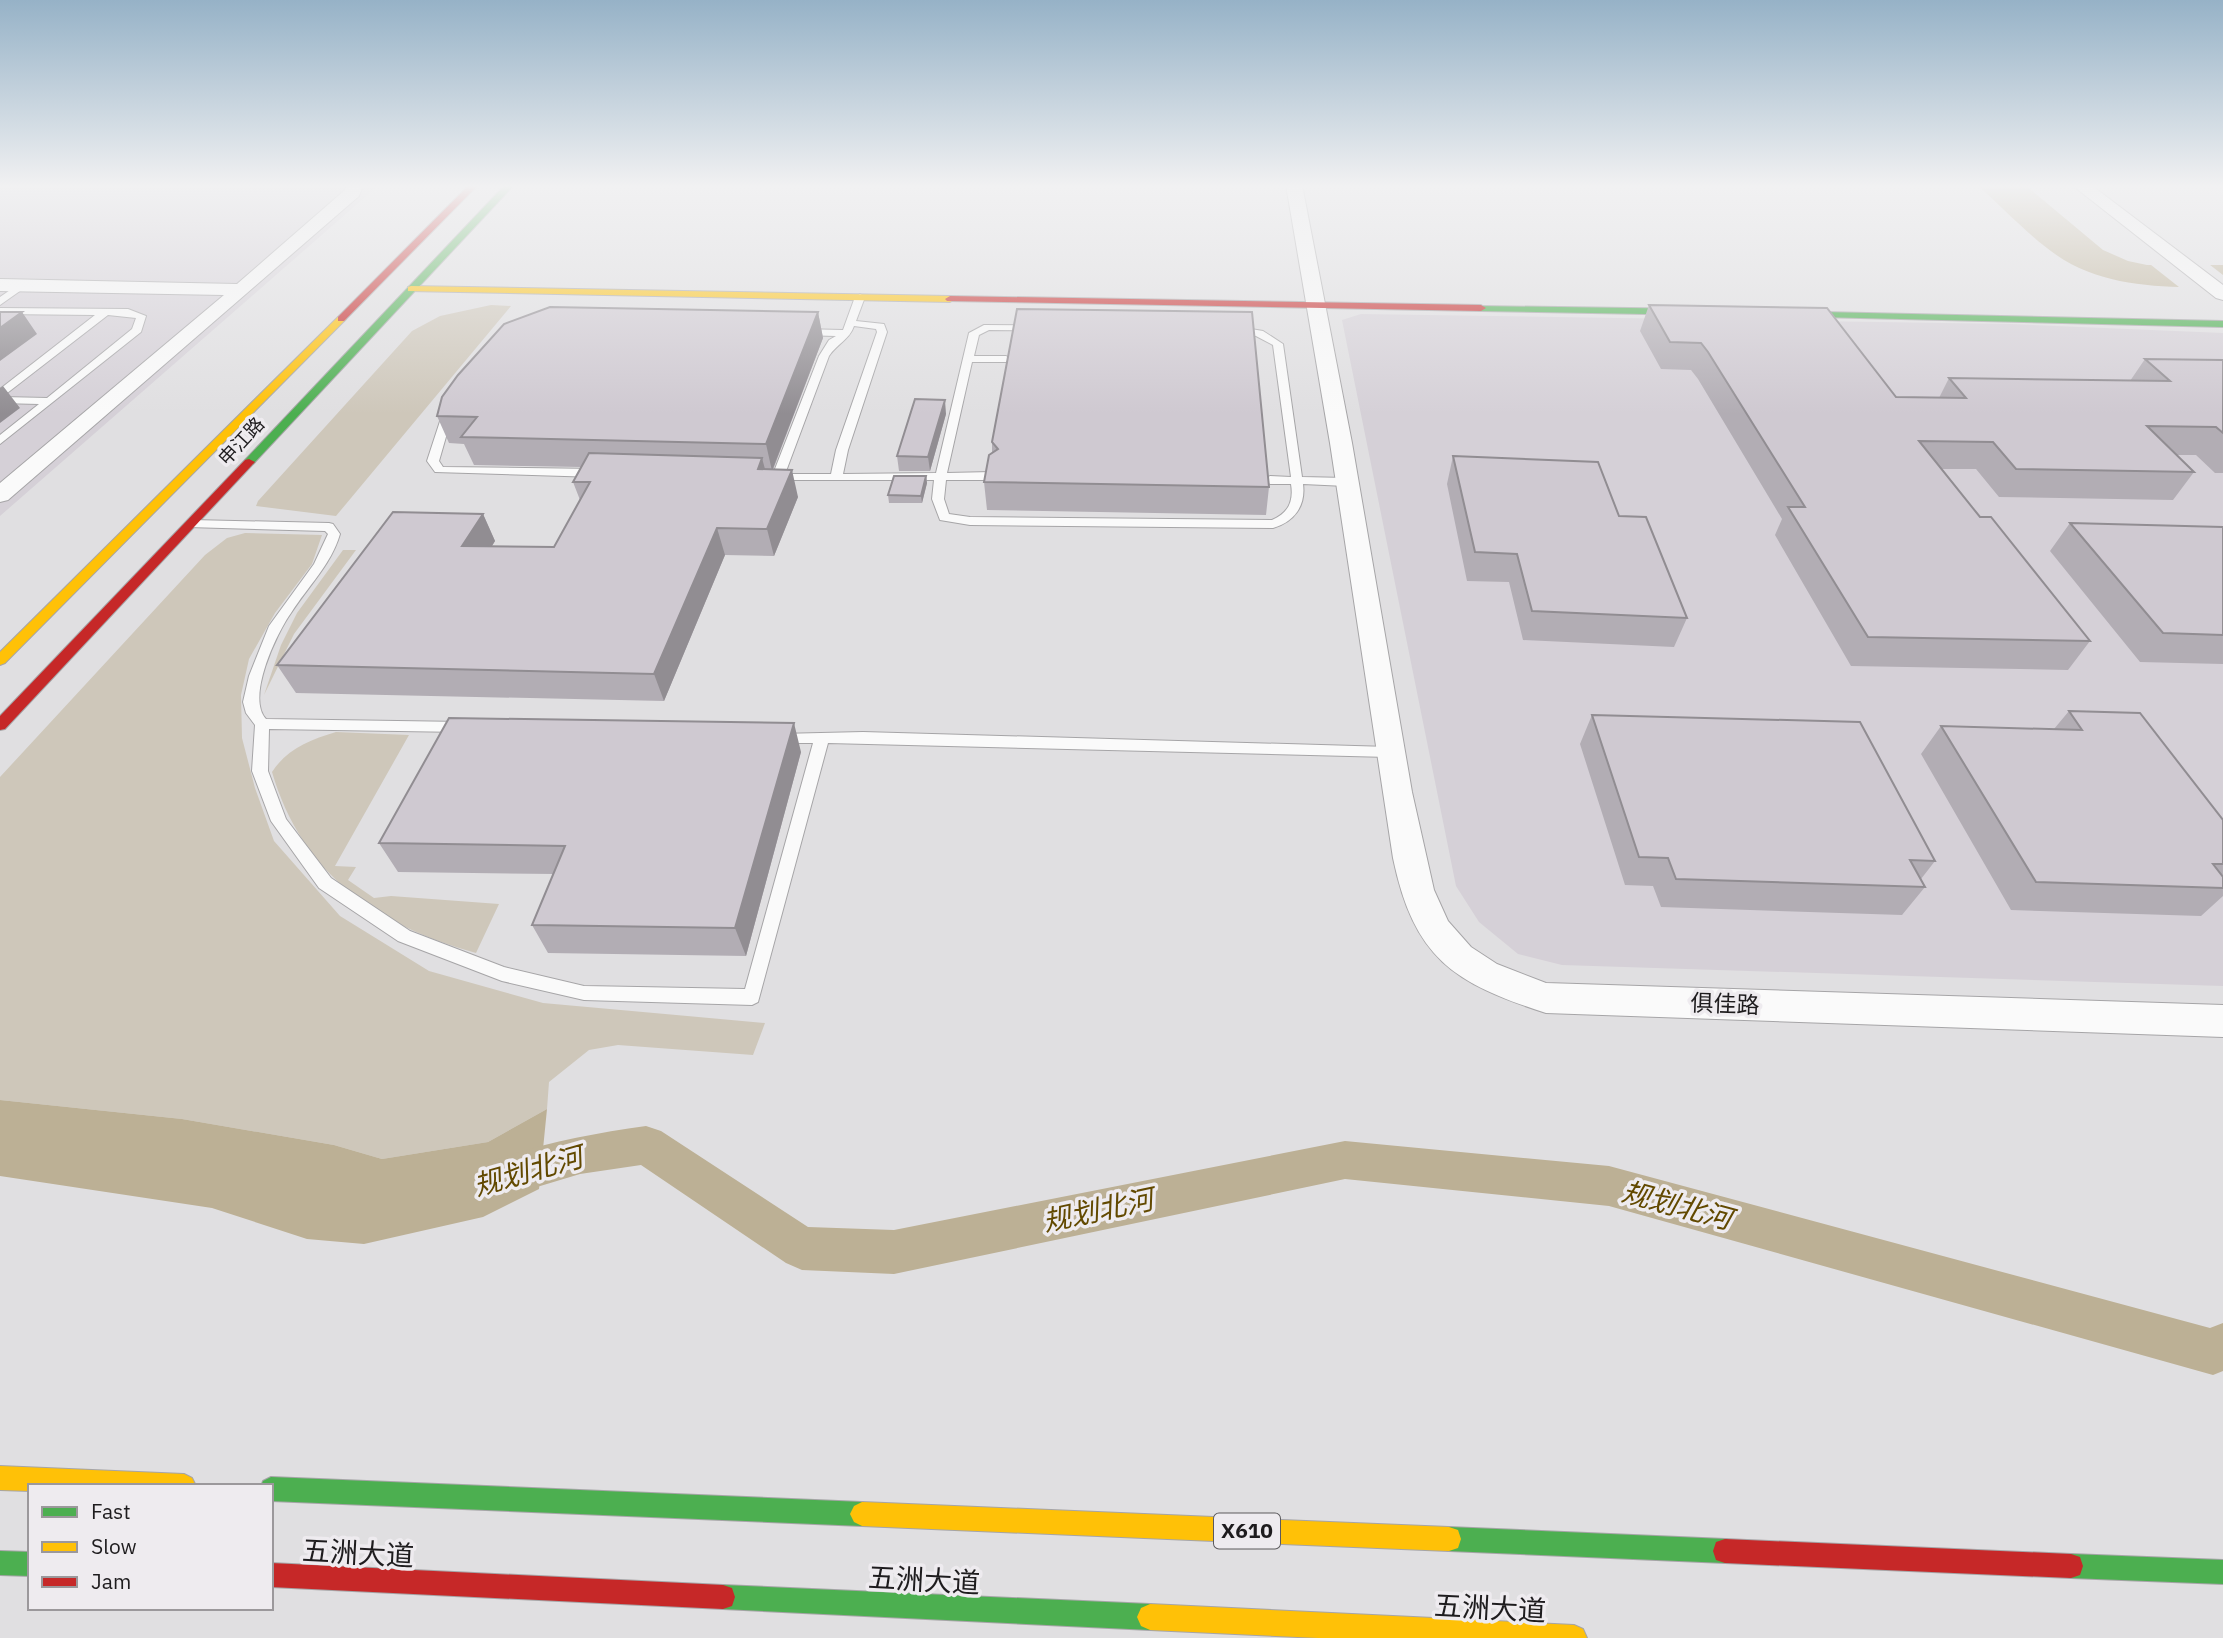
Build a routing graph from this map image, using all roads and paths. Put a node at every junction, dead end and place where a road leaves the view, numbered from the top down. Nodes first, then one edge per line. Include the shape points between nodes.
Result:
1 (274, 261) edge
2 (398, 261) edge
3 (437, 261) edge
4 (1308, 261) edge
5 (2181, 261) edge
6 (0, 285) edge
7 (22, 286) junction
8 (411, 289) junction
9 (242, 290) junction
10 (2223, 294) edge
11 (860, 297) junction
12 (0, 302) edge
13 (1131, 306) dead end
14 (1316, 306) junction
15 (0, 311) edge
16 (105, 312) junction
17 (1718, 312) edge
18 (1759, 312) edge
19 (2223, 324) edge
20 (848, 328) junction
21 (1131, 328) junction
22 (792, 332) edge
23 (968, 359) junction
24 (1006, 359) edge
25 (0, 397) edge
26 (454, 400) edge
27 (50, 401) junction
28 (0, 441) edge
29 (616, 474) edge
30 (837, 475) junction
31 (992, 476) edge
32 (941, 477) junction
33 (765, 478) edge
34 (778, 478) junction
35 (1270, 480) edge
36 (1295, 481) junction
37 (1346, 482) junction
38 (0, 495) edge
39 (192, 524) junction
40 (0, 660) edge
41 (262, 724) junction
42 (0, 725) edge
43 (480, 728) edge
44 (761, 738) edge
45 (822, 739) junction
46 (1389, 752) junction
47 (2223, 1021) edge
48 (0, 1478) edge
49 (138, 1484) edge
50 (273, 1489) edge
51 (0, 1563) edge
52 (28, 1564) edge
53 (2223, 1572) edge
54 (273, 1575) edge
55 (1574, 1638) edge

1 - 9 street
2 - 40 main road, 申江路
3 - 8 main road, 申江路
4 - 14 street, 俱佳路
5 - 10 street
6 - 7 street
7 - 9 street
7 - 12 lane
8 - 11 main road
8 - 39 main road, 申江路
9 - 38 street
11 - 14 main road
11 - 20 lane
13 - 21 lane
14 - 17 main road
14 - 37 street, 俱佳路
15 - 16 lane
16 - 25 lane
16 - 27 lane via 141,316 141,324
18 - 19 main road
20 - 22 lane
20 - 30 lane via 874,324 882,331
20 - 34 lane via 824,356
21 - 23 lane via 988,327 974,333
21 - 36 lane via 1239,330 1259,333 1278,344
23 - 24 lane
23 - 32 lane
25 - 27 lane
26 - 29 lane via 433,461 439,470
27 - 28 lane
30 - 32 lane
30 - 34 lane
31 - 32 lane
32 - 36 lane via 937,499 944,517 999,521 1273,524 1286,520 1296,507
33 - 34 lane
35 - 36 lane
36 - 37 lane
37 - 46 street, 俱佳路
39 - 41 lane via 328,527 334,534 265,650 248,702
39 - 42 main road, 申江路
41 - 43 lane
41 - 45 lane via 260,771 279,821 325,883 404,936 502,974 584,993 752,997
44 - 45 lane
45 - 46 lane
46 - 47 street, 俱佳路 via 1418,892 1435,930 1472,970 1546,999
48 - 49 main road
50 - 53 main road, X610
51 - 52 main road
54 - 55 main road, 五洲大道

